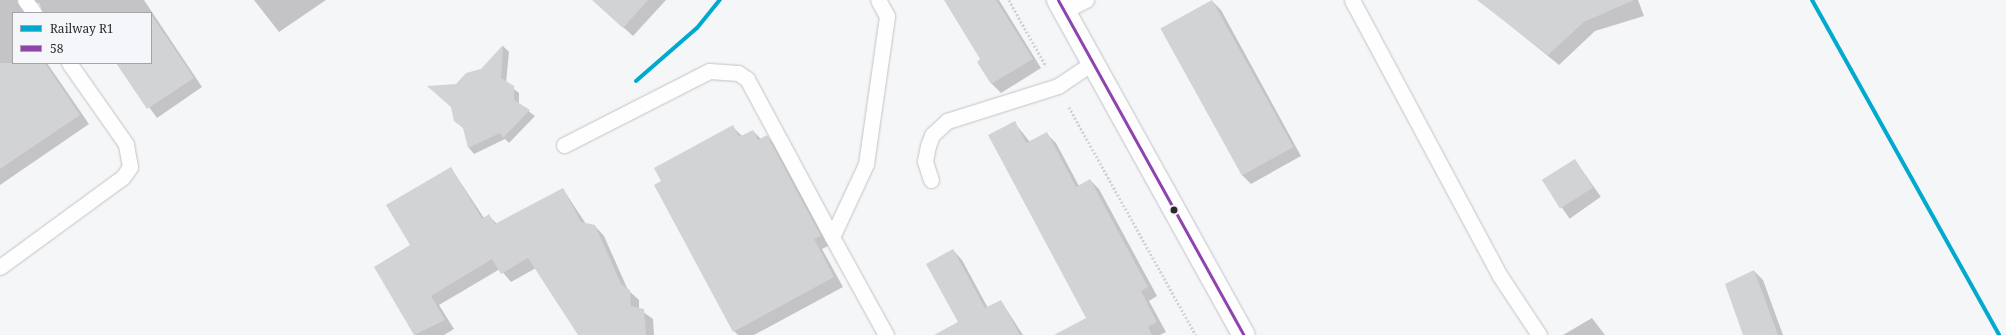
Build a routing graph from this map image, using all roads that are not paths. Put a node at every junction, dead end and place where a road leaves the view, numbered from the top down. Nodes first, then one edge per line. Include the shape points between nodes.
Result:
1 (25, 0) edge
2 (878, 0) edge
3 (1086, 0) edge
4 (1352, 0) edge
5 (1061, 6) edge
6 (33, 12) edge
7 (70, 64) edge
8 (1091, 64) junction
9 (564, 145) dead end
10 (931, 180) dead end
11 (832, 237) junction
12 (0, 267) edge
13 (886, 335) edge
14 (1243, 335) edge
15 (1539, 335) edge

1 - 6 lane
2 - 11 lane via 887,16 866,164
3 - 5 lane
4 - 15 lane via 1500,276
5 - 8 main road
7 - 12 lane via 126,144 130,167 123,177
8 - 10 lane via 1058,86 947,121 932,135 928,146 926,161
8 - 14 main road
9 - 11 lane via 709,71 738,73 747,79
11 - 13 lane

